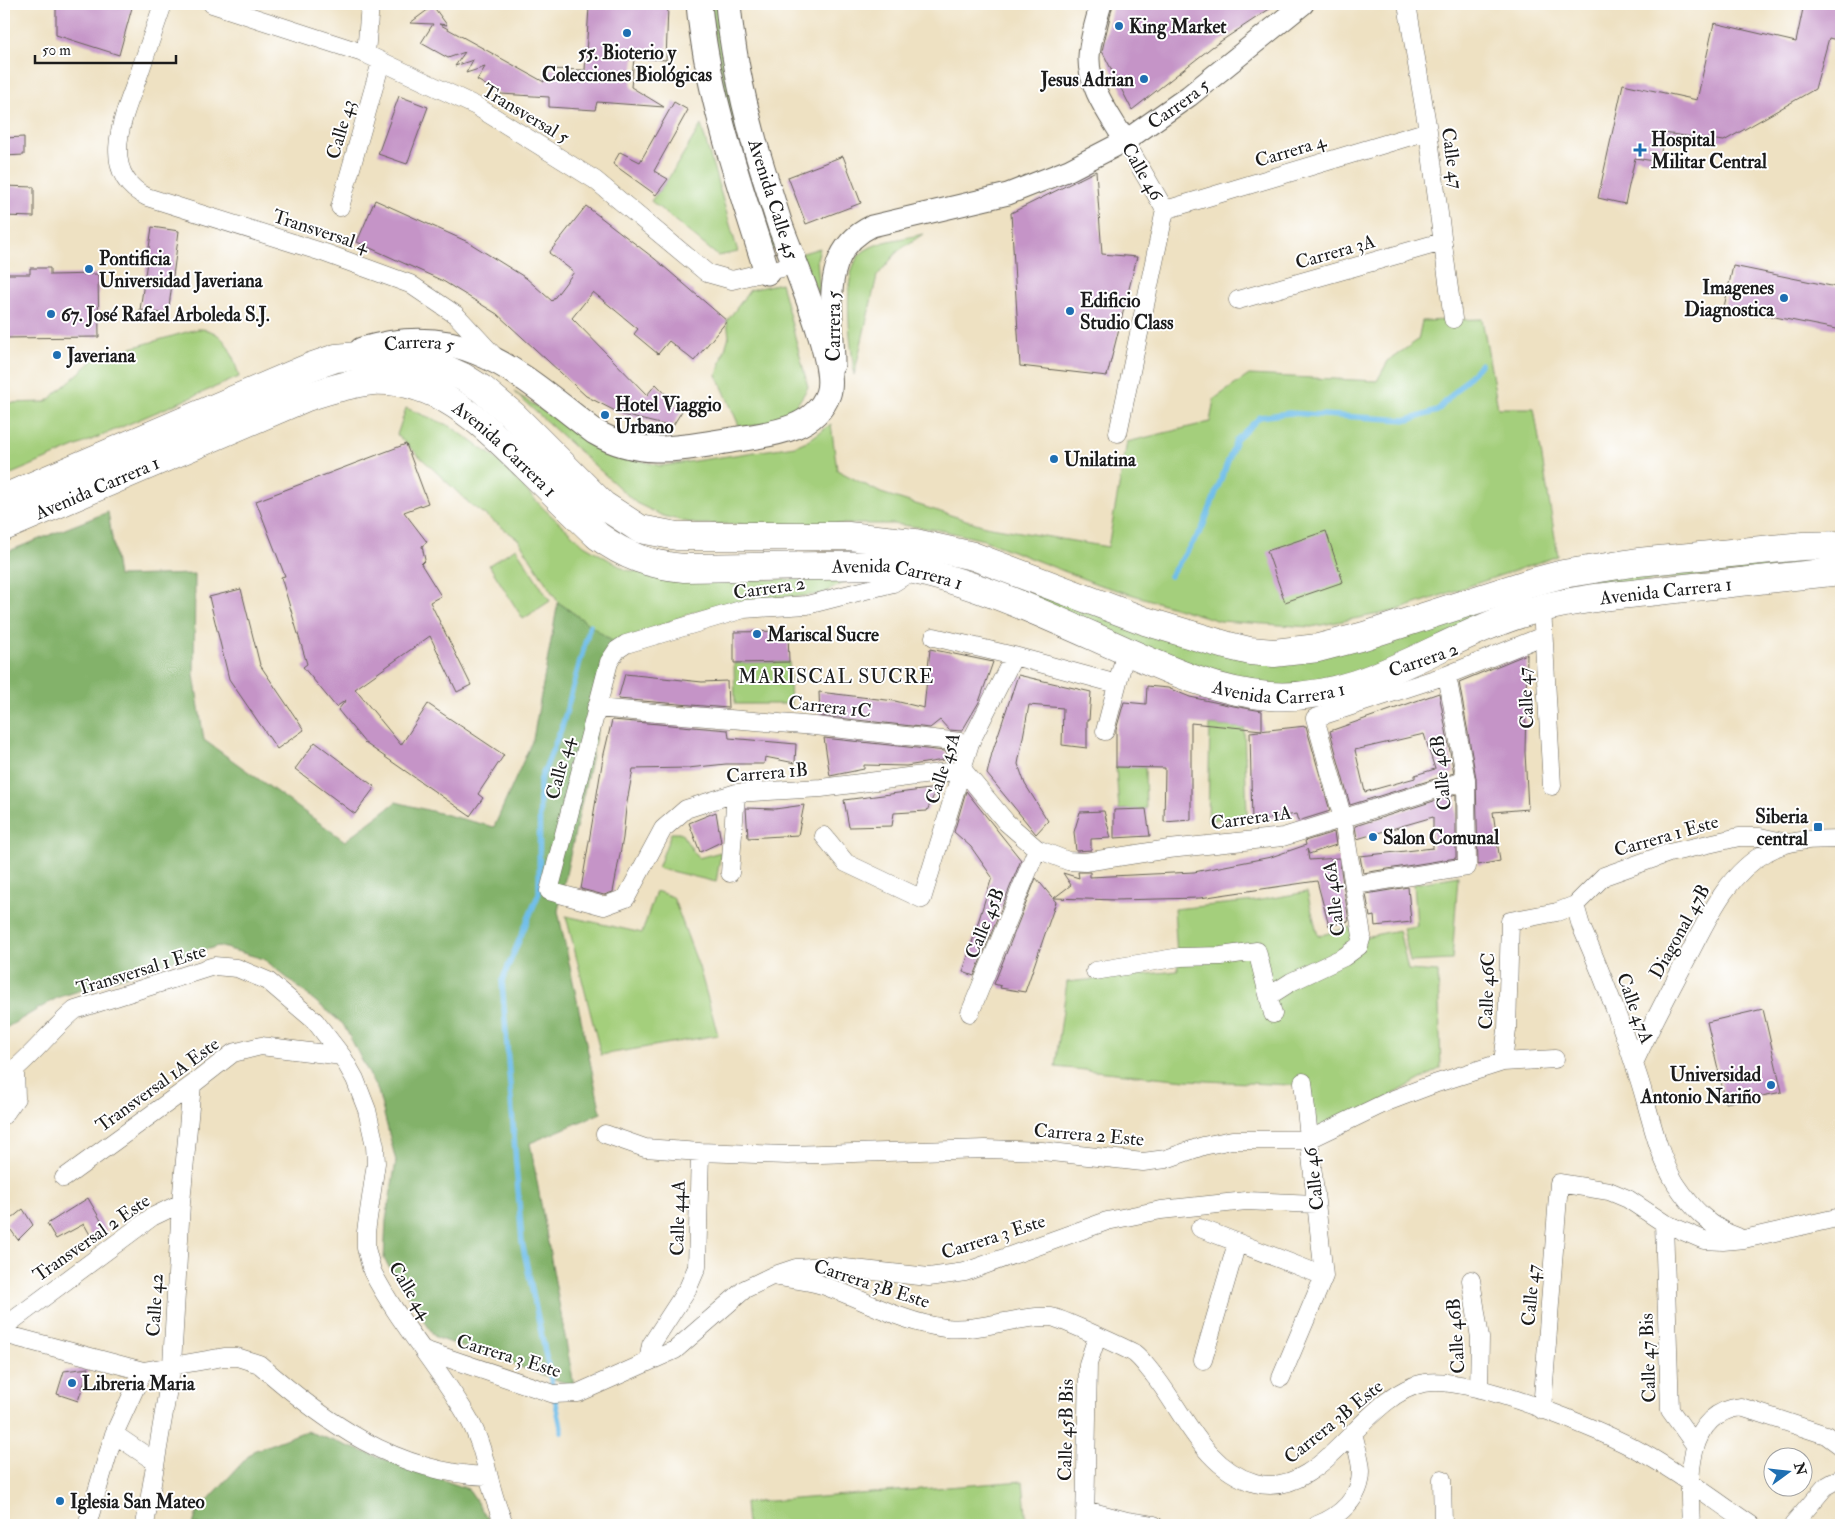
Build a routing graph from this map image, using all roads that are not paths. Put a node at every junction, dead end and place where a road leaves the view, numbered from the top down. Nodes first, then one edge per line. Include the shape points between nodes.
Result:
1 (164, 4) edge
2 (212, 4) edge
3 (370, 4) edge
4 (699, 4) edge
5 (728, 4) edge
6 (1101, 4) edge
7 (1303, 4) edge
8 (1407, 4) edge
9 (373, 58) junction
10 (1428, 131) junction
11 (1126, 141) junction
12 (340, 207) dead end
13 (1165, 210) junction
14 (1442, 242) junction
15 (794, 265) junction
16 (767, 272) junction
17 (1238, 300) dead end
18 (1453, 319) dead end
19 (336, 358) junction
20 (499, 361) junction
21 (829, 392) junction
22 (1118, 433) dead end
23 (4, 498) edge
24 (4, 527) edge
25 (1841, 545) edge
26 (914, 570) junction
27 (1841, 571) edge
28 (1542, 608) junction
29 (1543, 636) junction
30 (934, 638) dead end
31 (626, 644) joint
32 (1126, 651) junction
33 (1014, 656) junction
34 (1447, 675) junction
35 (1117, 684) junction
36 (596, 708) junction
37 (1315, 718) joint
38 (1105, 731) dead end
39 (970, 743) junction
40 (963, 770) junction
41 (1466, 780) junction
42 (1552, 786) dead end
43 (736, 793) junction
44 (1343, 819) junction
45 (824, 836) dead end
46 (1841, 839) edge
47 (1787, 843) junction
48 (1037, 849) junction
49 (730, 873) dead end
50 (1355, 885) junction
51 (566, 898) joint
52 (1575, 904) junction
53 (1510, 921) joint
54 (1095, 971) dead end
55 (1269, 996) junction
56 (970, 1013) dead end
57 (1273, 1014) dead end
58 (342, 1056) junction
59 (1555, 1059) dead end
60 (1503, 1062) junction
61 (1634, 1063) junction
62 (9, 1074) edge
63 (1303, 1082) dead end
64 (192, 1085) junction
65 (4, 1115) edge
66 (604, 1134) dead end
67 (1308, 1140) junction
68 (700, 1152) junction
69 (64, 1178) dead end
70 (181, 1203) junction
71 (1316, 1204) junction
72 (1833, 1218) edge
73 (1664, 1223) junction
74 (1200, 1228) dead end
75 (1744, 1238) junction
76 (1237, 1244) junction
77 (772, 1276) junction
78 (1324, 1276) junction
79 (1472, 1280) dead end
80 (4, 1327) edge
81 (4, 1334) edge
82 (1097, 1337) junction
83 (424, 1350) junction
84 (1202, 1360) dead end
85 (648, 1362) junction
86 (172, 1365) junction
87 (143, 1371) junction
88 (1281, 1378) dead end
89 (1479, 1389) junction
90 (1542, 1410) junction
91 (1353, 1432) junction
92 (114, 1434) junction
93 (1695, 1445) junction
94 (1841, 1446) edge
95 (154, 1461) junction
96 (487, 1476) junction
97 (1841, 1478) edge
98 (1442, 1479) dead end
99 (1689, 1483) junction
100 (1085, 1518) edge
101 (87, 1525) edge
102 (145, 1525) edge
103 (505, 1525) edge
104 (1154, 1525) edge
105 (1317, 1525) edge
106 (1443, 1525) edge
107 (1691, 1525) edge
108 (1751, 1525) edge
109 (1793, 1525) edge

1 - 20 street, Transversal 4 via 119,131 120,166 129,185 147,197 325,253 410,284 456,316
2 - 9 street, Transversal 5
3 - 9 street, Calle 43
4 - 16 main road, Avenida Calle 45 via 718,102
5 - 15 main road, Avenida Calle 45 via 737,68 754,141
6 - 11 street, Calle 46 via 1090,45 1092,76 1096,92
7 - 11 street, Carrera 5 via 1182,102
8 - 10 street, Calle 47
9 - 12 street, Calle 43
9 - 16 street, Transversal 5 via 476,106 594,180 707,273 732,280
10 - 13 street, Carrera 4
10 - 14 street, Calle 47
11 - 13 street, Calle 46
11 - 21 street, Carrera 5 via 1069,170 1008,194 861,231 847,243 838,257 834,273 833,376
13 - 22 street, Calle 46
14 - 17 street, Carrera 3A
14 - 18 street, Calle 47
15 - 16 street, Transversal 5
15 - 21 main road, Avenida Calle 45 via 828,366
19 - 20 main road, Carrera 5 via 387,344 421,341 466,346
19 - 23 main road, Avenida Carrera 1
19 - 25 main road, Avenida Carrera 1 via 402,357 441,367 463,377 513,415 603,505 640,529 677,536 848,536 925,545 973,556 1145,621 1250,651 1274,653 1318,648 1563,574 1638,562
20 - 21 main road, Carrera 5 via 595,432 619,444 652,450 788,430 810,418 825,402
24 - 26 main road, Avenida Carrera 1 via 307,397 374,381 403,384 431,392 458,405 484,425 598,536 637,559 660,566 684,568 886,565
26 - 31 street, Carrera 2 via 893,584 807,605 744,610
26 - 32 main road, Avenida Carrera 1 via 1014,602
27 - 28 main road, Avenida Carrera 1 via 1633,594
28 - 29 street, Calle 47
28 - 32 main road, Avenida Carrera 1 via 1492,623 1359,684 1299,696 1236,692 1198,682
29 - 34 street, Carrera 2
29 - 42 street, Calle 47
30 - 33 street
31 - 36 street, Calle 44 via 609,662
32 - 35 street
33 - 35 street
33 - 39 street, Calle 45A
34 - 37 street, Carrera 2
34 - 41 street, Calle 46B
35 - 38 street
36 - 39 street, Carrera 1C
36 - 51 street, Calle 44 via 549,891
37 - 44 street, Calle 46A
39 - 40 street, Calle 45A
40 - 43 street, Carrera 1B via 821,788
40 - 45 street, Calle 45A via 922,898 846,863
40 - 48 street via 1006,822
41 - 44 street, Carrera 1A
41 - 50 street, Calle 46B via 1467,867
43 - 49 street
43 - 51 street, Carrera 1B via 686,809 664,829 626,898 604,906
44 - 48 street, Carrera 1A via 1283,837 1085,862 1068,860
44 - 50 street, Calle 46A
46 - 47 street
47 - 52 street, Carrera 1 Este via 1760,837 1739,837 1669,853 1604,876
47 - 61 street, Diagonal 47B via 1746,866 1716,902
48 - 56 street, Calle 45B
50 - 55 street, Calle 46A via 1362,936 1359,946
52 - 53 street, Carrera 1 Este via 1557,912
52 - 61 street, Calle 47A
53 - 60 street, Calle 46C
54 - 55 street via 1180,957 1256,951
55 - 57 street
58 - 62 street, Transversal 1 Este via 315,1021 268,981 237,968 214,966 75,1010
58 - 64 street, Transversal 1A Este via 274,1046 248,1048 233,1053
58 - 83 street, Calle 44 via 367,1110 375,1146 366,1248 378,1282
59 - 60 street, Carrera 2 Este
60 - 67 street, Carrera 2 Este via 1389,1101
61 - 75 street, Calle 47A via 1675,1182 1710,1223
62 - 65 street via 16,1098
63 - 67 street, Calle 46
64 - 69 street, Transversal 1A Este
64 - 70 street, Calle 42
66 - 68 street, Carrera 2 Este via 645,1148
67 - 68 street, Carrera 2 Este via 1232,1140 1166,1159 1143,1162 1042,1151 985,1149 788,1155
67 - 71 street, Calle 46
68 - 85 street, Calle 44A via 698,1267 651,1345
70 - 80 street, Transversal 2 Este via 152,1217
70 - 86 street, Calle 42
71 - 77 street, Carrera 3 Este via 1246,1202 1161,1210 1107,1221 965,1272 929,1277 826,1266 796,1268
71 - 78 street, Calle 46
72 - 75 street
73 - 75 street via 1704,1240
73 - 90 street, Calle 47 via 1628,1199 1609,1191 1560,1182
73 - 93 street, Calle 47 Bis via 1670,1410
74 - 76 street
76 - 78 street
76 - 84 street
77 - 82 street, Carrera 3B Este via 819,1284 910,1322 948,1328 982,1328 1054,1317
77 - 85 street, Carrera 3 Este via 745,1290 675,1350
78 - 88 street
79 - 89 street, Calle 46B via 1480,1338
81 - 87 street
82 - 91 street, Carrera 3B Este via 1136,1354 1164,1387 1190,1430 1216,1460 1236,1475 1254,1482 1273,1486 1305,1475
82 - 100 street, Calle 45B Bis via 1088,1364
83 - 85 street, Carrera 3 Este via 554,1394 578,1393
83 - 96 street, Calle 44 via 473,1426
86 - 87 street
86 - 95 street, Calle 42
86 - 96 street via 224,1357 249,1360 259,1364 312,1410 380,1449 444,1472
87 - 92 street
89 - 90 street, Carrera 3B Este
89 - 91 street, Carrera 3B Este via 1426,1383 1414,1386 1391,1400
90 - 99 street, Carrera 3B Este via 1594,1429 1643,1453
91 - 105 street via 1361,1470 1357,1490 1348,1505 1330,1520
92 - 95 street
92 - 101 street
93 - 94 street via 1712,1419 1727,1408 1742,1407 1826,1435
93 - 99 street
95 - 102 street, Calle 42
96 - 103 street, Calle 44
97 - 109 street via 1825,1487
98 - 106 street
99 - 107 street
99 - 108 street, Carrera 3B Este
100 - 104 street

